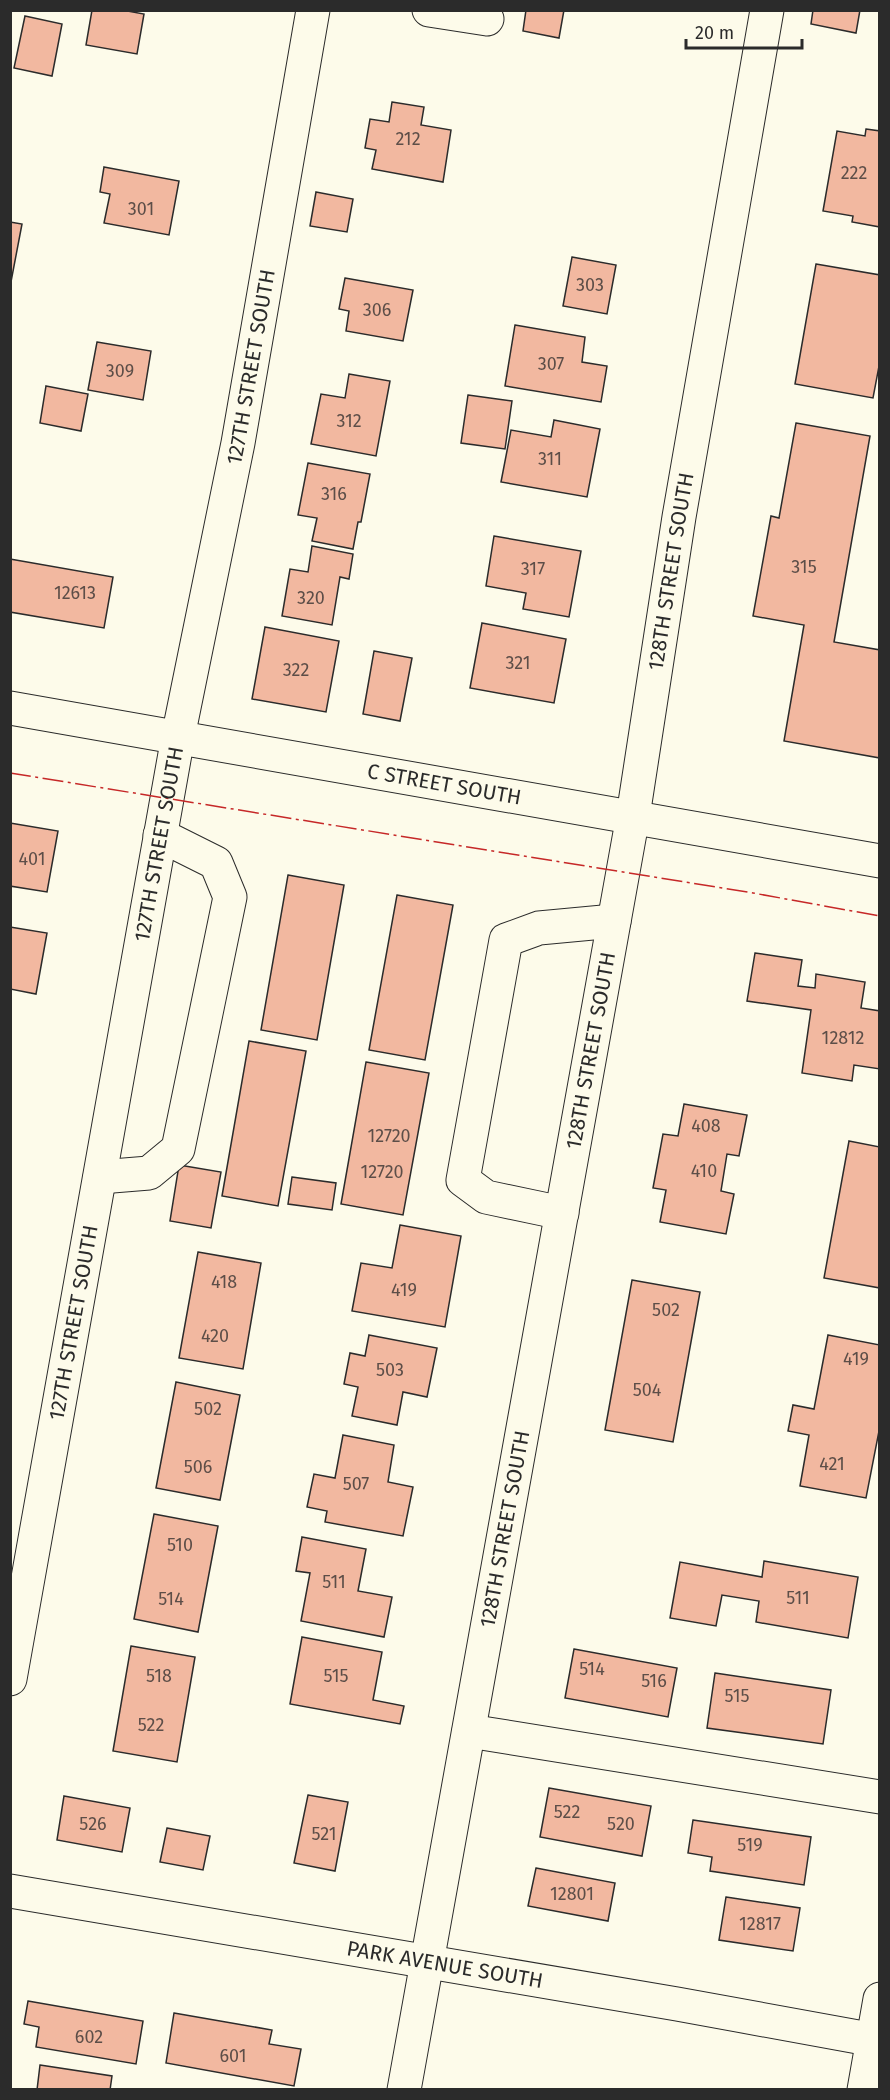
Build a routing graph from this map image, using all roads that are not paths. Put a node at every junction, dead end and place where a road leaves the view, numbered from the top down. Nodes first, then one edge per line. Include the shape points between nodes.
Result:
1 (313, 10) edge
2 (429, 10) edge
3 (767, 10) edge
4 (487, 20) dead end
5 (10, 708) edge
6 (178, 737) junction
7 (633, 816) junction
8 (160, 835) junction
9 (879, 861) edge
10 (614, 921) junction
11 (100, 1177) junction
12 (562, 1213) junction
13 (10, 1679) edge
14 (469, 1731) junction
15 (879, 1797) edge
16 (10, 1891) edge
17 (426, 1962) junction
18 (879, 1999) edge
19 (876, 2040) edge
20 (404, 2090) edge
21 (864, 2090) edge

1 - 6 street, 127TH STREET SOUTH via 238,444
2 - 4 street
3 - 7 street, 128TH STREET SOUTH via 681,505
5 - 6 street, C STREET SOUTH
6 - 7 street, C STREET SOUTH
6 - 8 street, 127TH STREET SOUTH
7 - 9 street, C STREET SOUTH
7 - 10 street, 128TH STREET SOUTH
8 - 11 street, 127TH STREET SOUTH
8 - 11 street via 216,863 230,897 178,1149 148,1173
10 - 12 street, 128TH STREET SOUTH
10 - 12 street via 539,928 506,940 463,1180 486,1197
11 - 13 street, 127TH STREET SOUTH
12 - 14 street, 128TH STREET SOUTH
14 - 15 street
14 - 17 street, 128TH STREET SOUTH
16 - 17 street, PARK AVENUE SOUTH
17 - 19 street, PARK AVENUE SOUTH
17 - 20 street, 128TH STREET SOUTH
18 - 19 street
19 - 21 street

